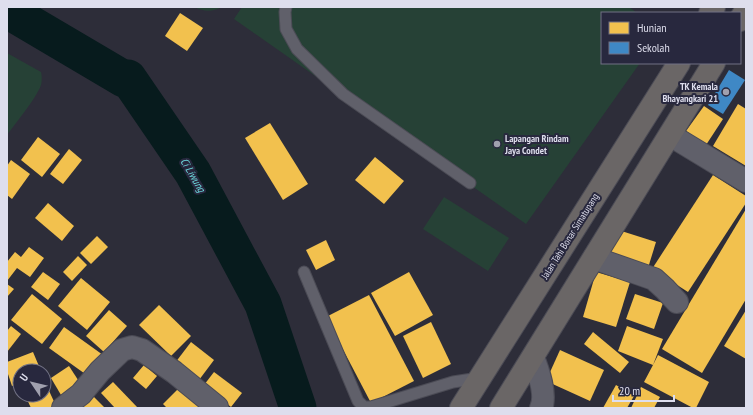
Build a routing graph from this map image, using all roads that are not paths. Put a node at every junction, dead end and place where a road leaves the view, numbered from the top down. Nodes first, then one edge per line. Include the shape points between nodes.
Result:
1 (286, 7) edge
2 (678, 64) edge
3 (713, 64) edge
4 (644, 119) junction
5 (675, 137) junction
6 (746, 181) edge
7 (470, 183) dead end
8 (594, 258) junction
9 (304, 272) dead end
10 (677, 302) dead end
11 (533, 356) junction
12 (479, 378) junction
13 (217, 407) dead end
14 (63, 408) edge
15 (461, 408) edge
16 (501, 408) edge
17 (541, 408) edge

1 - 7 lane via 286,29 297,49 343,94
2 - 4 highway, Jalan Tahi Bonar Simatupang
3 - 5 highway
4 - 5 highway
4 - 12 highway, Jalan Tahi Bonar Simatupang
5 - 6 street
5 - 8 highway
8 - 10 street via 654,279
8 - 11 highway
9 - 12 lane via 358,401 364,406 371,407 453,382
11 - 16 highway
11 - 17 street via 540,375 544,402
12 - 15 highway, Jalan Tahi Bonar Simatupang
13 - 14 street via 174,372 142,350 132,347 122,350 81,394

